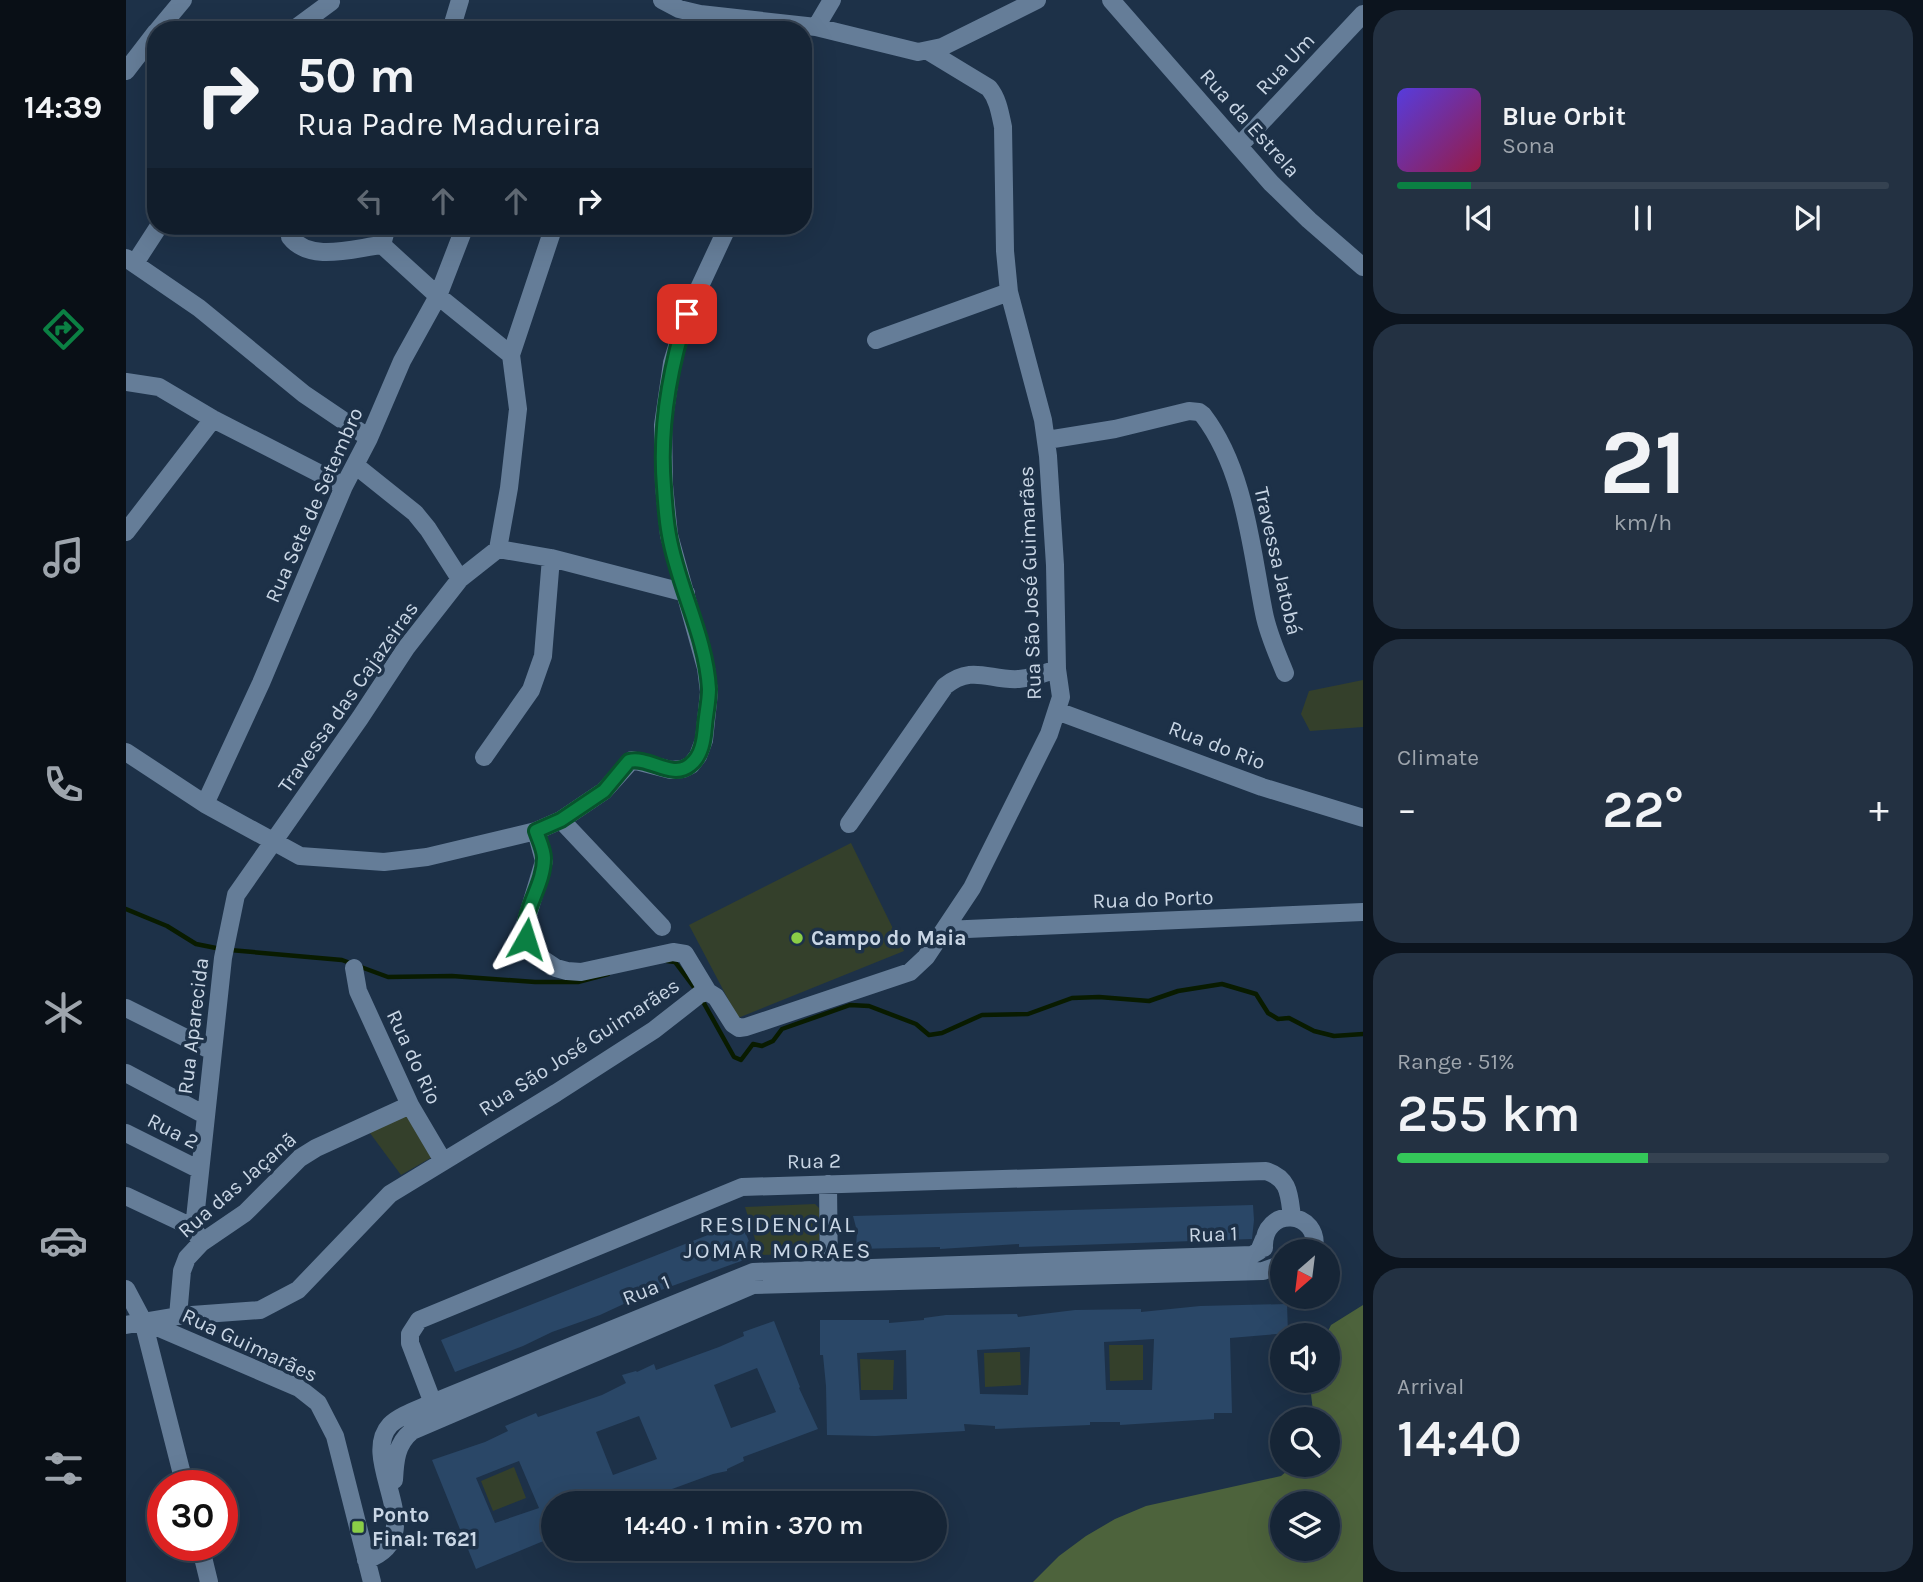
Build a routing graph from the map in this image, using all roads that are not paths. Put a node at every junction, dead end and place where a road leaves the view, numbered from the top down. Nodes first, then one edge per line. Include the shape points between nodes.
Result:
1 (183, 0) edge
2 (460, 0) edge
3 (662, 0) edge
4 (832, 0) edge
5 (1037, 0) edge
6 (1111, 0) edge
7 (331, 2) dead end
8 (1361, 20) edge
9 (166, 21) edge
10 (305, 21) edge
11 (454, 21) edge
12 (744, 21) edge
13 (812, 27) edge
14 (816, 27) junction
15 (147, 45) edge
16 (928, 51) junction
17 (126, 71) edge
18 (1240, 145) junction
19 (152, 235) edge
20 (290, 235) edge
21 (385, 235) edge
22 (462, 235) edge
23 (551, 235) edge
24 (725, 235) edge
25 (382, 245) junction
26 (130, 261) edge
27 (1363, 267) edge
28 (1009, 292) junction
29 (438, 296) junction
30 (876, 340) dead end
31 (511, 355) junction
32 (126, 382) edge
33 (213, 419) junction
34 (369, 438) junction
35 (1047, 440) junction
36 (355, 465) junction
37 (344, 486) junction
38 (126, 532) edge
39 (498, 549) junction
40 (551, 558) junction
41 (460, 579) junction
42 (686, 593) junction
43 (1057, 669) junction
44 (1285, 673) dead end
45 (1057, 711) junction
46 (126, 752) edge
47 (484, 757) dead end
48 (205, 804) junction
49 (1363, 818) edge
50 (561, 820) junction
51 (849, 824) dead end
52 (536, 831) junction
53 (274, 843) junction
54 (1363, 912) edge
55 (662, 927) dead end
56 (945, 929) junction
57 (354, 968) dead end
58 (700, 995) junction
59 (126, 1008) edge
60 (212, 1051) junction
61 (126, 1073) edge
62 (410, 1105) junction
63 (205, 1115) junction
64 (126, 1133) edge
65 (443, 1161) junction
66 (200, 1170) junction
67 (828, 1184) junction
68 (126, 1196) edge
69 (1292, 1217) junction
70 (197, 1236) junction
71 (1264, 1239) junction
72 (1315, 1239) edge
73 (1270, 1258) edge
74 (1270, 1269) edge
75 (829, 1276) junction
76 (126, 1289) edge
77 (178, 1317) junction
78 (134, 1323) edge
79 (436, 1411) junction
80 (180, 1470) edge
81 (366, 1560) junction
82 (204, 1561) edge
83 (209, 1582) edge
84 (372, 1582) edge

1 - 9 street
2 - 11 street
3 - 12 street via 678,9
4 - 14 street
5 - 16 street
6 - 18 street, Rua da Estrela
7 - 10 street
8 - 18 street, Rua Um
13 - 14 street
14 - 16 street via 896,48
15 - 17 street
16 - 28 street, Rua São José Guimarães via 995,95 1003,127
18 - 27 street, Rua da Estrela via 1290,201
19 - 26 street
20 - 25 street via 296,245 318,252
21 - 25 street
22 - 29 street, Rua Sete de Setembro
23 - 31 street
24 - 42 street via 687,314 672,363 663,425 669,535
25 - 29 street
26 - 34 street
28 - 30 street
28 - 35 street, Rua São José Guimarães
29 - 31 street
29 - 34 street, Rua Sete de Setembro via 402,361
31 - 39 street via 518,409
32 - 33 street via 159,387
33 - 37 street
33 - 38 street
34 - 36 street, Rua Sete de Setembro
35 - 43 street, Rua São José Guimarães
35 - 44 street, Travessa Jatobá via 1189,411 1203,415 1226,456 1247,513 1264,613
36 - 37 street, Rua Sete de Setembro
36 - 41 street via 415,513
37 - 48 street, Rua Sete de Setembro
39 - 40 street
39 - 41 street, Travessa das Cajazeiras
40 - 42 street
40 - 47 street via 543,656 531,690
41 - 53 street, Travessa das Cajazeiras via 406,649
42 - 50 street via 709,692 698,756 691,765 671,770 629,761 612,784
43 - 45 street, Rua São José Guimarães via 1061,697
43 - 51 street via 1019,679 979,673 954,678
45 - 49 street, Rua do Rio via 1262,787
45 - 56 street, Rua São José Guimarães via 972,888
46 - 48 street
48 - 53 street
50 - 52 street
50 - 55 street
52 - 53 street via 427,857 384,862 300,856
52 - 58 street via 544,861 524,928 535,954 556,968 581,972 680,952 691,961
53 - 60 street, Rua Aparecida via 236,895
54 - 56 street, Rua do Porto
56 - 58 street, Rua São José Guimarães via 910,972 746,1027 733,1024 716,997
57 - 62 street, Rua do Rio via 358,992
58 - 65 street, Rua São José Guimarães via 654,1030
59 - 60 street
60 - 63 street, Rua Aparecida
61 - 63 street
62 - 65 street, Rua do Rio
62 - 70 street, Rua das Jaçanã via 316,1148 245,1213
63 - 66 street, Rua Aparecida
64 - 66 street, Rua 2
65 - 77 street, Rua São José Guimarães via 390,1194 298,1290 260,1310
66 - 70 street, Rua Aparecida
67 - 69 street, Rua 2 via 1265,1171 1288,1186
67 - 75 street
67 - 79 street, Rua 2 via 764,1185 725,1192 419,1320 410,1343
68 - 70 street
69 - 71 street, Rua 1 via 1270,1225
69 - 72 street via 1306,1223
70 - 77 street, Rua das Jaçanã via 184,1263
71 - 73 street, Rua 1
71 - 75 street, Rua 1 via 1252,1255
74 - 75 street, Rua 1
75 - 79 street, Rua 1 via 745,1287
76 - 78 street
77 - 78 street, Rua São José Guimarães
78 - 80 street
78 - 81 street, Rua Guimarães via 299,1388 318,1403 335,1436
79 - 81 street, Rua 1 via 399,1448 391,1540 383,1552
81 - 84 street, Rua Guimarães
82 - 83 street

